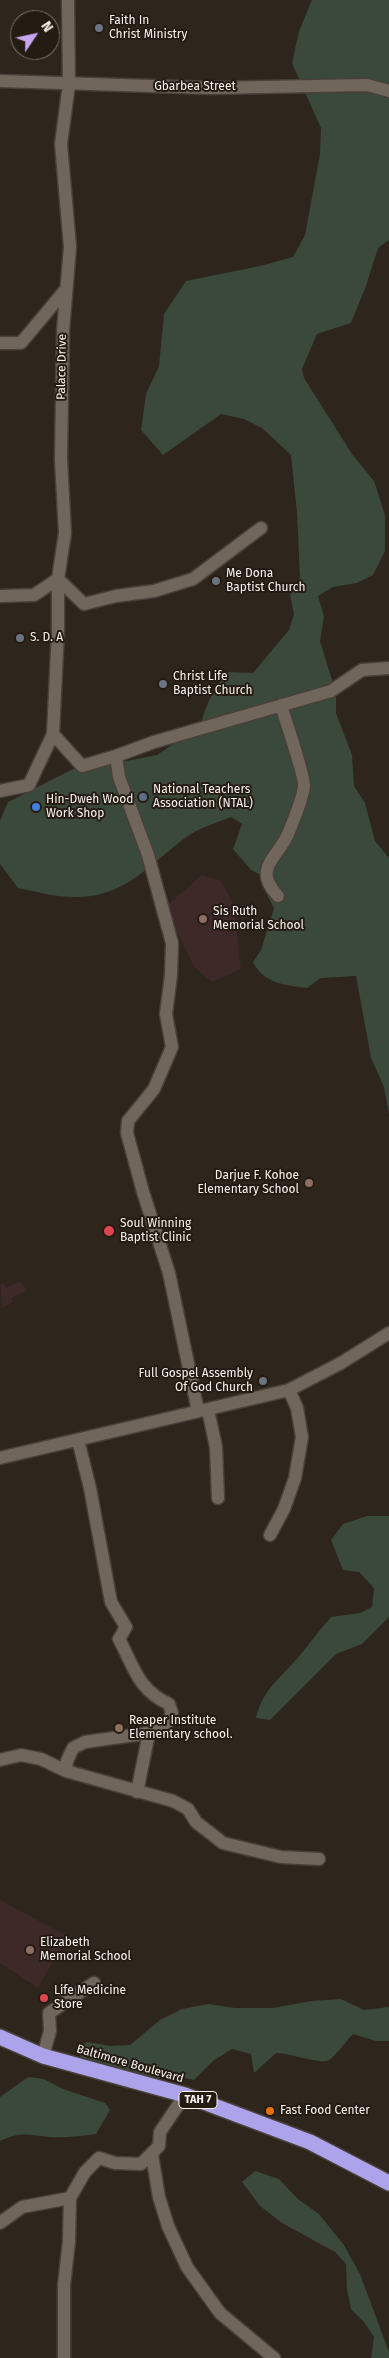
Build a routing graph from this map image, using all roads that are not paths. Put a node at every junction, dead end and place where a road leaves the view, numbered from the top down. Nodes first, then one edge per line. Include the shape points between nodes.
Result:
1 (68, 0) edge
2 (0, 81) edge
3 (69, 84) junction
4 (389, 91) edge
5 (66, 289) junction
6 (0, 343) edge
7 (261, 528) dead end
8 (58, 580) junction
9 (0, 596) edge
10 (389, 668) edge
11 (281, 705) junction
12 (52, 734) junction
13 (116, 756) junction
14 (0, 791) edge
15 (278, 896) dead end
16 (389, 1333) edge
17 (289, 1390) junction
18 (203, 1411) junction
19 (78, 1440) junction
20 (0, 1458) edge
21 (218, 1498) dead end
22 (270, 1535) dead end
23 (149, 1733) junction
24 (0, 1760) edge
25 (66, 1771) junction
26 (137, 1792) junction
27 (319, 1859) dead end
28 (94, 1983) dead end
29 (0, 2037) edge
30 (43, 2056) junction
31 (185, 2095) junction
32 (152, 2155) junction
33 (389, 2183) edge
34 (70, 2198) junction
35 (0, 2223) edge
36 (64, 2358) edge
37 (274, 2358) edge

1 - 3 street, Palace Drive
2 - 3 street, Gbarbea Street
3 - 4 street, Gbarbea Street via 211,88 367,85
3 - 5 street, Palace Drive via 60,144 70,247
5 - 6 street via 21,343
5 - 8 street, Palace Drive via 61,460 65,533
7 - 8 street via 193,579 154,591 84,604
8 - 9 street via 34,595
8 - 12 street, Palace Drive
10 - 11 street via 362,670 331,692
11 - 13 street
11 - 15 street via 304,785 288,834 270,859 269,886
12 - 13 street via 82,766
12 - 14 street via 30,785
13 - 18 street via 119,777 148,855 172,943 166,1014 172,1047 154,1089 128,1120 127,1133 169,1272 183,1347
16 - 17 street
17 - 18 street
17 - 22 street via 297,1408 302,1437 295,1478
18 - 19 street
18 - 21 street via 216,1447
19 - 20 street
19 - 23 street via 111,1602 126,1627 119,1639 134,1672 152,1696 169,1704 172,1713 165,1727
23 - 25 street via 84,1742 73,1748
23 - 26 street
24 - 25 street via 21,1755 41,1759
25 - 26 street
26 - 27 street via 173,1801 188,1809 196,1822 223,1843 266,1854
28 - 30 street via 49,2013 50,2031
29 - 30 highway, Baltimore Boulevard / TAH 7
30 - 31 highway, Baltimore Boulevard / TAH 7
31 - 32 street via 160,2132 159,2146
31 - 33 highway, Baltimore Boulevard / TAH 7 via 310,2142
32 - 34 street via 141,2164 115,2163 100,2158 84,2172
32 - 37 street via 168,2226 187,2267 220,2312
34 - 35 street via 22,2207
34 - 36 street via 64,2285

